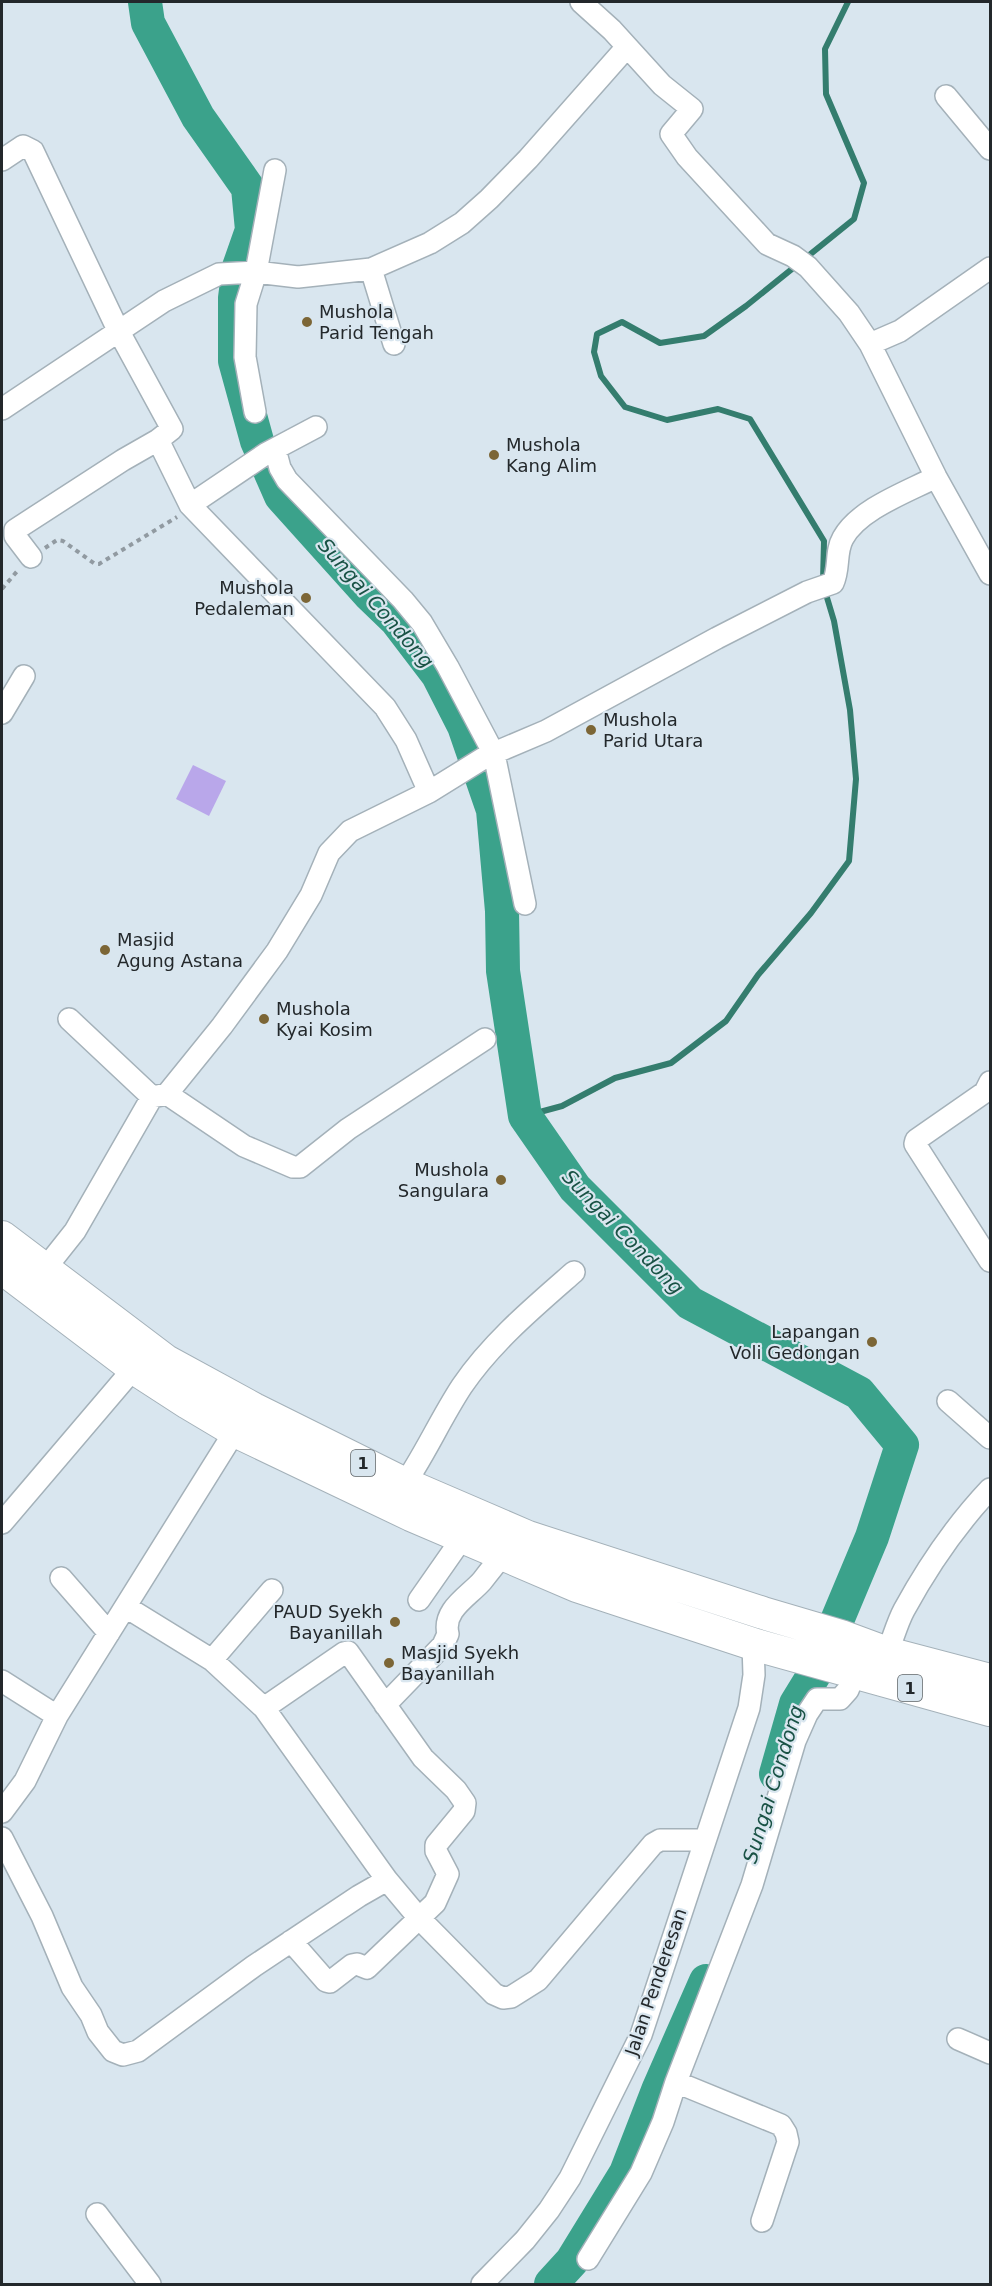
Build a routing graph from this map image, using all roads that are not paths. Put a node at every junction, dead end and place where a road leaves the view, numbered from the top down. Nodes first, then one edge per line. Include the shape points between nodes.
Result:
1 (581, 2) edge
2 (626, 48) junction
3 (946, 96) dead end
4 (990, 149) edge
5 (2, 160) edge
6 (275, 170) dead end
7 (990, 268) edge
8 (371, 269) junction
9 (253, 272) junction
10 (118, 330) junction
11 (394, 344) dead end
12 (870, 344) junction
13 (2, 409) edge
14 (255, 412) dead end
15 (316, 427) dead end
16 (158, 440) junction
17 (271, 451) junction
18 (936, 477) junction
19 (190, 505) junction
20 (31, 557) road end
21 (990, 574) edge
22 (24, 676) dead end
23 (2, 713) edge
24 (490, 755) junction
25 (429, 792) junction
26 (525, 904) dead end
27 (69, 1019) dead end
28 (485, 1039) dead end
29 (990, 1082) edge
30 (159, 1095) junction
31 (2, 1237) edge
32 (990, 1261) edge
33 (2, 1268) edge
34 (44, 1270) junction
35 (574, 1272) dead end
36 (134, 1368) junction
37 (948, 1401) dead end
38 (235, 1431) junction
39 (990, 1437) edge
40 (990, 1489) edge
41 (397, 1494) junction
42 (2, 1523) edge
43 (463, 1537) junction
44 (503, 1555) junction
45 (61, 1578) dead end
46 (272, 1590) dead end
47 (419, 1600) dead end
48 (126, 1607) junction
49 (110, 1633) junction
50 (754, 1645) junction
51 (887, 1653) junction
52 (212, 1660) junction
53 (842, 1669) junction
54 (990, 1680) edge
55 (2, 1681) edge
56 (385, 1704) junction
57 (264, 1708) junction
58 (990, 1710) edge
59 (57, 1716) junction
60 (2, 1812) edge
61 (2, 1838) edge
62 (705, 1840) junction
63 (387, 1880) junction
64 (418, 1917) junction
65 (291, 1941) junction
66 (958, 2039) dead end
67 (990, 2053) edge
68 (676, 2082) junction
69 (97, 2214) dead end
70 (762, 2220) dead end
71 (588, 2259) dead end
72 (150, 2284) edge
73 (482, 2284) edge

1 - 2 street
2 - 8 street via 528,159 462,223 430,243
2 - 12 street via 692,109 671,134 687,156 767,244 800,261 849,313
3 - 4 street
5 - 10 street via 23,146 33,151
6 - 9 street
7 - 12 street via 900,331
8 - 9 street via 298,277
8 - 11 street
9 - 10 street via 219,274 164,301
9 - 14 street via 246,304 245,357
10 - 13 street
10 - 16 street via 171,426 170,432
12 - 18 street
15 - 17 street
16 - 19 street
16 - 20 street via 15,530 15,536
17 - 19 street
17 - 24 street via 287,480 422,623
18 - 21 street
18 - 24 street via 858,518 838,548 833,583 717,638 546,731
19 - 25 street via 385,707 406,740
22 - 23 street
24 - 25 street
24 - 26 street
25 - 30 street via 361,824 338,841 288,937 222,1026
27 - 30 street
28 - 30 street via 348,1129 300,1167 244,1146
29 - 32 street via 986,1092 915,1144
30 - 34 street via 75,1231
31 - 34 highway, 1
33 - 36 highway, 1
34 - 41 highway, 1 via 165,1360
35 - 41 street via 482,1361
36 - 38 highway, 1
36 - 42 street
37 - 39 street
38 - 41 highway, 1
38 - 48 street
40 - 51 street via 940,1552 903,1612
41 - 43 highway, 1
41 - 51 highway, 1
43 - 44 highway, 1
43 - 47 street
44 - 50 highway, 1 via 577,1586
44 - 56 street via 448,1617 443,1645
45 - 49 street
46 - 52 street
48 - 49 street
48 - 52 street
49 - 59 street
50 - 53 highway, 1
50 - 62 street, Jalan Penderesan via 749,1708
51 - 54 highway, 1
52 - 57 street
53 - 58 highway, 1
53 - 68 street via 848,1690 840,1699 821,1698 813,1703 795,1741 752,1885
55 - 59 street
56 - 57 street via 346,1652
56 - 64 street via 423,1758 465,1803 464,1811 436,1845 448,1874 435,1903
57 - 63 street
59 - 60 street via 25,1781
61 - 65 street via 42,1916 72,1987 98,2032 118,2054 138,2050
62 - 64 street via 660,1840 653,1844 538,1980 511,1997 494,1994
62 - 73 street, Jalan Penderesan via 641,2035 570,2178 525,2240
63 - 64 street
63 - 65 street
64 - 65 street via 367,1968 352,1965 330,1982
66 - 67 street
68 - 70 street via 781,2125 786,2133 788,2142
68 - 71 street via 641,2173
69 - 72 street

